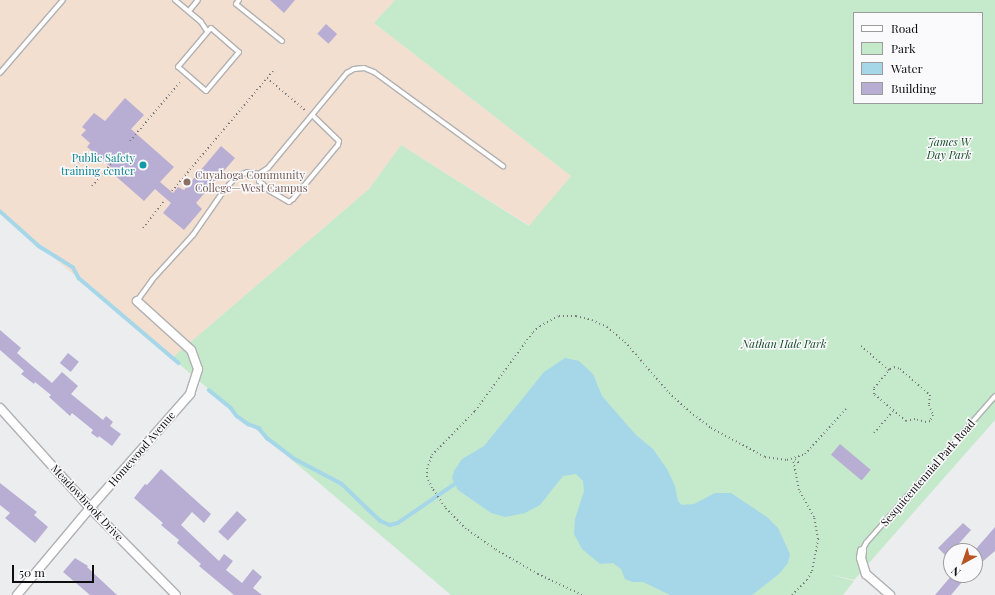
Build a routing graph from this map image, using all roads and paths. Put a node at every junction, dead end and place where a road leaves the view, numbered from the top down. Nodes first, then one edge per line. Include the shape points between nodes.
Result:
1 (63, 0) edge
2 (175, 0) edge
3 (198, 0) edge
4 (239, 0) edge
5 (188, 11) junction
6 (207, 31) junction
7 (282, 41) dead end
8 (273, 70) dead end
9 (0, 73) edge
10 (267, 78) junction
11 (180, 82) dead end
12 (312, 116) junction
13 (130, 141) dead end
14 (96, 156) dead end
15 (111, 164) dead end
16 (503, 166) dead end
17 (73, 169) dead end
18 (259, 174) junction
19 (92, 186) dead end
20 (172, 191) dead end
21 (164, 202) dead end
22 (143, 228) dead end
23 (137, 301) joint
24 (861, 346) dead end
25 (889, 370) junction
26 (995, 396) edge
27 (0, 408) edge
28 (846, 409) dead end
29 (893, 411) junction
30 (874, 433) dead end
31 (794, 459) junction
32 (799, 463) dead end
33 (90, 508) junction
34 (862, 551) joint
35 (17, 595) edge
36 (176, 595) edge
37 (582, 595) edge
38 (792, 595) edge
39 (890, 595) edge

1 - 9 lane
2 - 5 lane
3 - 5 lane
4 - 7 lane via 236,4
5 - 6 lane
6 - 6 lane via 178,67 206,91 239,52 211,28
8 - 10 path
10 - 12 path
10 - 20 path
11 - 13 path
12 - 16 lane via 347,73 364,68 374,72
12 - 18 lane via 268,168
12 - 18 lane via 339,141 293,199 289,202 270,191 259,181
14 - 17 path via 81,160
15 - 19 path
18 - 23 lane via 247,172 225,189 193,235 152,280
21 - 22 path
23 - 33 street, Homewood Avenue via 191,350 198,369 190,394
24 - 25 path
25 - 29 path via 874,388 874,392
25 - 29 path via 894,367 900,369 928,393 929,405 934,415 926,422 915,419 907,422
26 - 34 lane, Sesquicentennial Park Road via 866,543
27 - 33 street, Meadowbrook Drive
28 - 31 path via 810,451
29 - 30 path
31 - 32 path
31 - 37 path via 776,460 765,457 711,428 678,402 613,331 586,318 559,316 550,319 533,332 490,392 432,455 427,477 445,507 466,529 538,574
31 - 38 path via 799,490 814,516 818,539 812,571
33 - 35 street, Homewood Avenue
33 - 36 street, Meadowbrook Drive
34 - 39 street via 861,558 866,574

